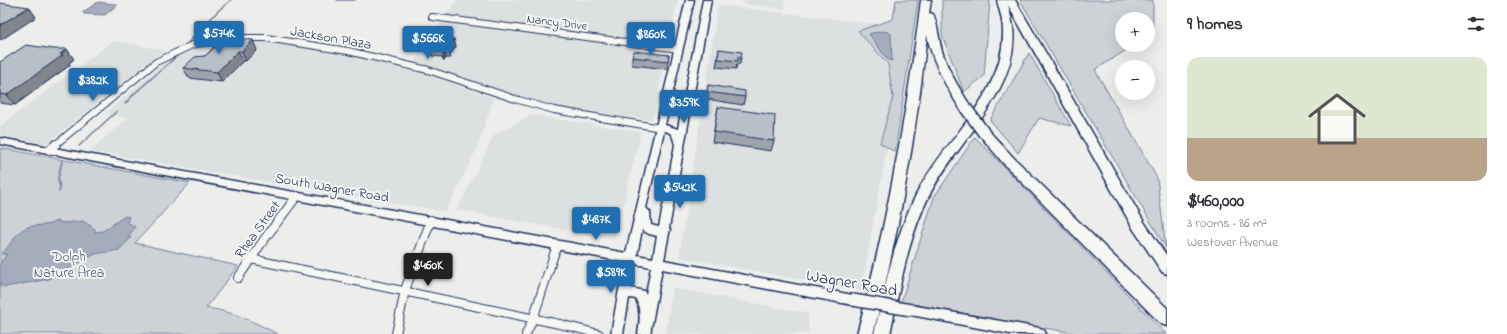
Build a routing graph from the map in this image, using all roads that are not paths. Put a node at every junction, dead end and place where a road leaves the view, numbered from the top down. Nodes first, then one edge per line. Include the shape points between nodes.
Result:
1 (690, 0) edge
2 (694, 0) edge
3 (926, 0) edge
4 (931, 0) edge
5 (1002, 0) edge
6 (1010, 0) edge
7 (706, 1) edge
8 (687, 13) junction
9 (432, 17) dead end
10 (702, 26) junction
11 (679, 49) junction
12 (669, 89) junction
13 (688, 105) junction
14 (661, 128) junction
15 (0, 141) edge
16 (49, 150) junction
17 (680, 150) junction
18 (297, 196) junction
19 (645, 198) junction
20 (431, 220) junction
21 (665, 230) junction
22 (556, 245) junction
23 (251, 259) junction
24 (631, 259) junction
25 (658, 264) junction
26 (1167, 268) edge
27 (238, 278) dead end
28 (404, 292) junction
29 (623, 295) junction
30 (533, 319) junction
31 (1167, 319) edge
32 (645, 331) edge
33 (396, 334) edge
34 (526, 334) edge
35 (599, 334) edge
36 (617, 334) edge
37 (865, 334) edge
38 (882, 334) edge
39 (1040, 334) edge

1 - 8 main road
2 - 7 main road via 698,3
3 - 37 highway via 903,166
4 - 31 highway, bridge via 930,25 936,53 951,86 984,133
5 - 38 highway via 1009,33 1006,60 1001,75 980,112 936,170 923,194 906,238
6 - 26 highway via 1139,226
7 - 10 main road
8 - 10 main road via 699,16
8 - 11 main road
9 - 11 street, Nancy Drive
10 - 13 main road
11 - 12 main road
12 - 13 main road via 673,107 684,109
12 - 14 main road
13 - 17 main road
14 - 16 street, Jackson Plaza via 554,110 392,60 292,42 239,38 192,45 156,62
14 - 17 main road via 677,132
14 - 19 main road
15 - 16 main road, South Wagner Road
16 - 18 main road, South Wagner Road
17 - 21 main road
18 - 20 main road, South Wagner Road
18 - 23 street, Rhea Street
19 - 21 main road via 646,227 654,232
19 - 24 main road
20 - 22 main road, South Wagner Road
20 - 28 street
21 - 25 main road
22 - 24 main road, South Wagner Road
22 - 30 street
23 - 27 street, Rhea Street
23 - 28 street
24 - 25 main road, South Wagner Road
24 - 29 main road
25 - 32 main road
25 - 39 main road, Wagner Road, bridge
28 - 30 street
28 - 33 street
29 - 32 main road via 635,293 643,299
29 - 36 main road
30 - 34 street
30 - 35 street

